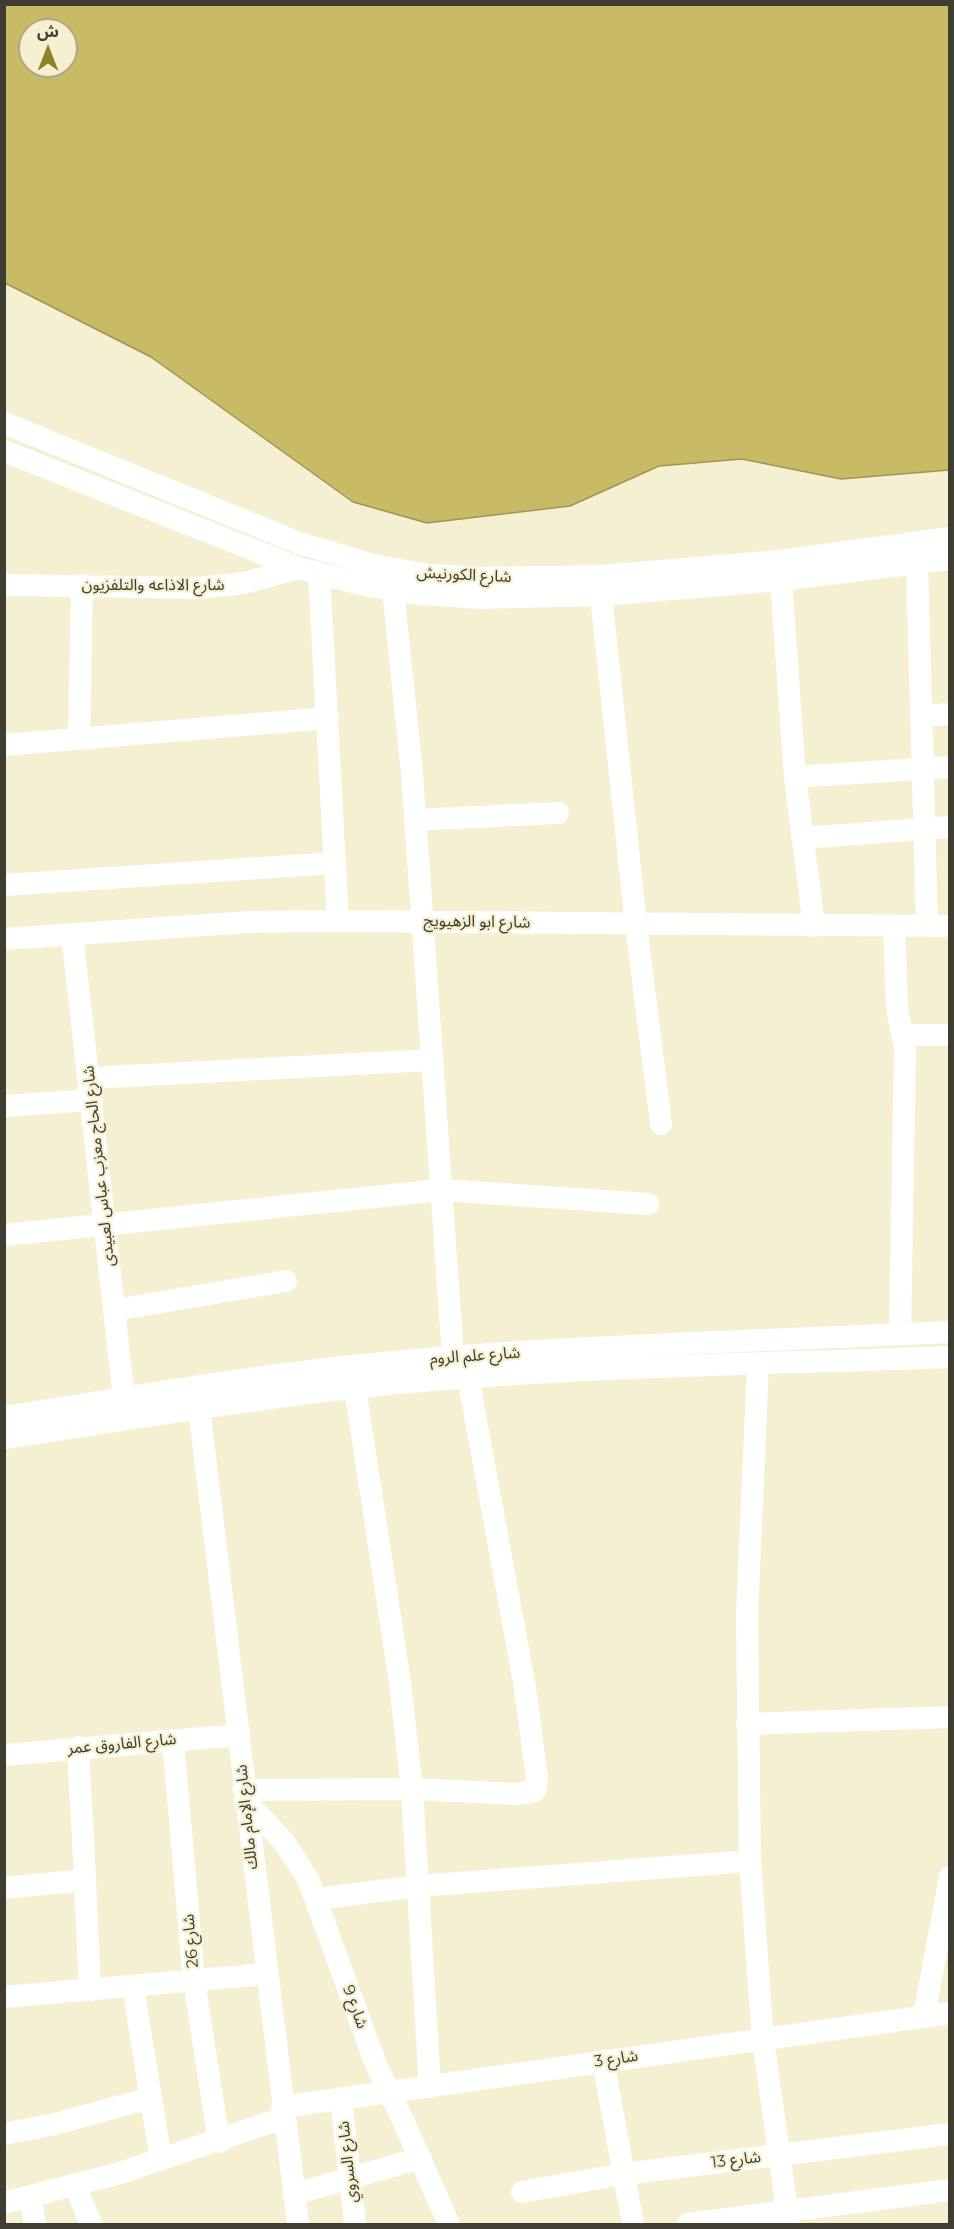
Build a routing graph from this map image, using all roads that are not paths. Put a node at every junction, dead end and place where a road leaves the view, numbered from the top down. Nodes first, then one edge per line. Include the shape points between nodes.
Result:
1 (4, 423) edge
2 (4, 451) edge
3 (950, 538) edge
4 (299, 543) junction
5 (950, 559) edge
6 (917, 564) junction
7 (303, 569) junction
8 (781, 580) junction
9 (4, 585) edge
10 (82, 585) junction
11 (393, 590) junction
12 (601, 595) junction
13 (950, 714) edge
14 (921, 716) junction
15 (328, 718) junction
16 (79, 738) junction
17 (4, 745) edge
18 (950, 767) edge
19 (923, 769) junction
20 (795, 777) junction
21 (558, 813) dead end
22 (415, 820) junction
23 (950, 827) edge
24 (924, 828) junction
25 (802, 838) junction
26 (335, 863) junction
27 (4, 885) edge
28 (338, 921) junction
29 (423, 921) junction
30 (636, 925) junction
31 (814, 926) junction
32 (894, 926) junction
33 (927, 926) junction
34 (950, 927) edge
35 (72, 934) junction
36 (4, 939) edge
37 (904, 1035) junction
38 (950, 1035) edge
39 (431, 1060) junction
40 (91, 1089) junction
41 (4, 1106) edge
42 (661, 1124) dead end
43 (442, 1190) junction
44 (648, 1204) dead end
45 (106, 1226) junction
46 (4, 1235) edge
47 (286, 1281) dead end
48 (115, 1310) junction
49 (950, 1332) edge
50 (900, 1334) junction
51 (453, 1357) junction
52 (950, 1357) edge
53 (631, 1359) junction
54 (758, 1365) junction
55 (468, 1377) junction
56 (355, 1388) junction
57 (124, 1398) junction
58 (199, 1408) junction
59 (4, 1417) edge
60 (4, 1438) edge
61 (950, 1717) edge
62 (747, 1724) junction
63 (239, 1735) junction
64 (173, 1740) junction
65 (78, 1747) junction
66 (4, 1755) edge
67 (412, 1789) junction
68 (244, 1795) junction
69 (750, 1861) junction
70 (950, 1878) edge
71 (84, 1880) junction
72 (418, 1886) junction
73 (4, 1888) edge
74 (316, 1899) junction
75 (266, 1974) junction
76 (194, 1981) junction
77 (133, 1987) junction
78 (90, 1990) junction
79 (4, 1997) edge
80 (950, 2013) edge
81 (924, 2016) junction
82 (763, 2040) junction
83 (603, 2061) junction
84 (430, 2087) junction
85 (389, 2094) junction
86 (150, 2098) junction
87 (341, 2100) junction
88 (283, 2113) junction
89 (950, 2133) edge
90 (4, 2134) edge
91 (219, 2142) junction
92 (779, 2155) junction
93 (421, 2158) junction
94 (161, 2160) junction
95 (623, 2174) junction
96 (349, 2178) junction
97 (75, 2186) junction
98 (950, 2190) edge
99 (522, 2192) dead end
100 (294, 2194) junction
101 (30, 2198) junction
102 (4, 2203) edge
103 (788, 2218) edge
104 (35, 2224) edge
105 (91, 2224) edge
106 (298, 2224) edge
107 (355, 2224) edge
108 (449, 2224) edge
109 (633, 2224) edge
110 (688, 2224) edge

1 - 4 street, شارع الكورنيش
2 - 7 street, شارع الكورنيش
3 - 4 street, شارع الكورنيش via 757,563 600,576 485,578 377,566
4 - 7 street
5 - 6 street, شارع الكورنيش
6 - 8 street, شارع الكورنيش
6 - 14 street
7 - 10 street, شارع الاذاعه والتلفزيون via 244,583 198,588
7 - 11 street, شارع الكورنيش
7 - 15 street
8 - 12 street, شارع الكورنيش
8 - 20 street
9 - 10 street, شارع الاذاعه والتلفزيون
10 - 16 street
11 - 12 street, شارع الكورنيش via 480,598
11 - 22 street
12 - 30 street
13 - 14 street
14 - 19 street
15 - 16 street
15 - 26 street
16 - 17 street
18 - 19 street
19 - 20 street
19 - 24 street
20 - 25 street
21 - 22 street
22 - 29 street
23 - 24 street
24 - 25 street
24 - 33 street
25 - 31 street
26 - 27 street
26 - 28 street
28 - 29 street, شارع ابو الزهيويج
28 - 35 street, شارع ابو الزهيويج via 249,922
29 - 30 street, شارع ابو الزهيويج
29 - 39 street
30 - 31 street, شارع ابو الزهيويج
30 - 42 street
31 - 32 street, شارع ابو الزهيويج
32 - 33 street, شارع ابو الزهيويج
32 - 37 street via 897,1008
33 - 34 street, شارع ابو الزهيويج
35 - 36 street, شارع ابو الزهيويج
35 - 40 street, شارع الحاج معزب عباس لعبيدى
37 - 38 street
37 - 50 street
39 - 40 street
39 - 43 street
40 - 41 street
40 - 45 street, شارع الحاج معزب عباس لعبيدى
43 - 44 street
43 - 45 street
43 - 51 street
45 - 46 street
45 - 48 street, شارع الحاج معزب عباس لعبيدى
47 - 48 street
48 - 57 street, شارع الحاج معزب عباس لعبيدى
49 - 50 street, شارع علم الروم
50 - 53 street, شارع علم الروم
51 - 53 street, شارع علم الروم
51 - 57 street, شارع علم الروم via 314,1371
52 - 54 street, شارع علم الروم
53 - 54 street, شارع علم الروم
53 - 55 street, شارع علم الروم
54 - 62 street via 747,1605
55 - 56 street, شارع علم الروم
55 - 67 street via 521,1662 538,1785 535,1791 517,1794
56 - 58 street, شارع علم الروم
56 - 67 street via 400,1683
57 - 59 street, شارع علم الروم
58 - 60 street, شارع علم الروم
58 - 63 street, شارع الإمام مالك
61 - 62 street
62 - 69 street
63 - 64 street, شارع الفاروق عمر
63 - 68 street, شارع الإمام مالك
64 - 65 street, شارع الفاروق عمر
64 - 76 street, شارع 26
65 - 66 street, شارع الفاروق عمر
65 - 71 street
67 - 68 street
67 - 72 street
68 - 74 street, شارع 9 via 291,1851
68 - 75 street, شارع الإمام مالك
69 - 72 street
69 - 82 street
70 - 81 street
71 - 73 street
71 - 78 street
72 - 74 street
72 - 84 street
74 - 85 street, شارع 9
75 - 76 street
75 - 88 street, شارع الإمام مالك
76 - 77 street
76 - 91 street, شارع 26
77 - 78 street
77 - 86 street
78 - 79 street
80 - 81 street, شارع 3
81 - 82 street, شارع 3
82 - 83 street, شارع 3
82 - 92 street
83 - 84 street, شارع 3
83 - 95 street
84 - 85 street, شارع 3
85 - 87 street, شارع 3
85 - 93 street, شارع 9
86 - 90 street
86 - 94 street
87 - 88 street, شارع 3
87 - 96 street, شارع السروي
88 - 91 street, شارع 3
88 - 100 street, شارع الإمام مالك
89 - 92 street, شارع 13
91 - 94 street, شارع 3
92 - 95 street, شارع 13
92 - 103 street
93 - 96 street
93 - 108 street, شارع 9
94 - 97 street, شارع 3
95 - 99 street, شارع 13
95 - 109 street
96 - 100 street
96 - 107 street, شارع السروي
97 - 101 street, شارع 3
97 - 105 street
98 - 103 street
100 - 106 street, شارع الإمام مالك
101 - 102 street, شارع 3
101 - 104 street
103 - 110 street

